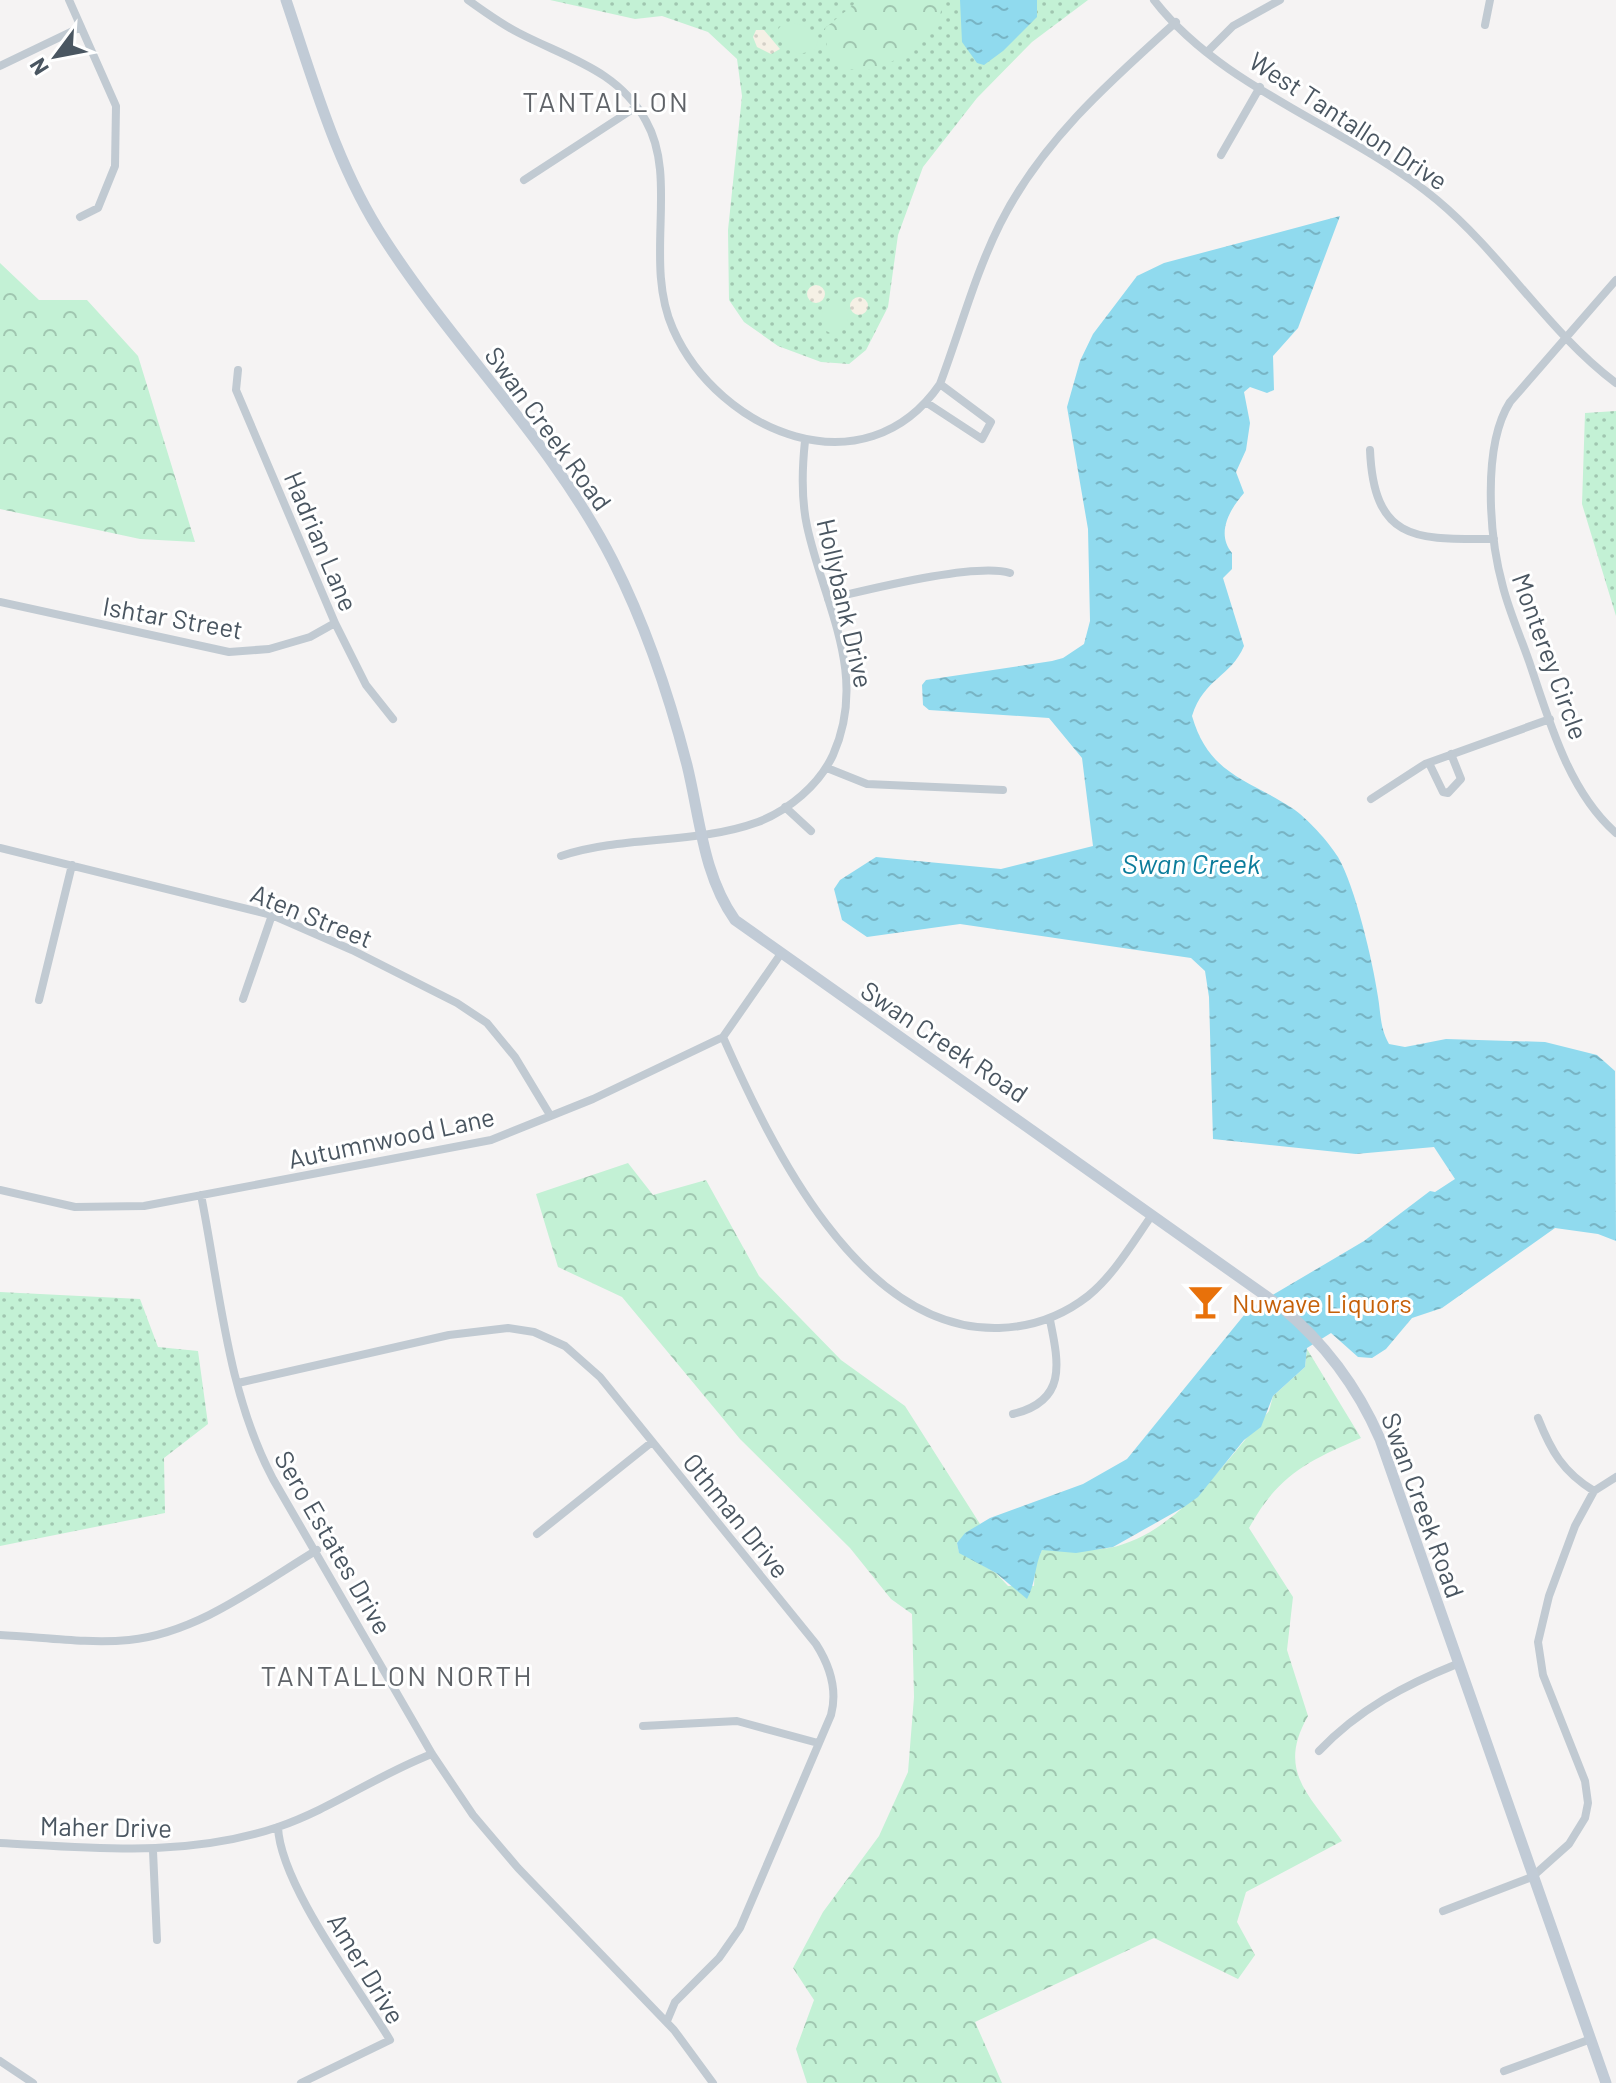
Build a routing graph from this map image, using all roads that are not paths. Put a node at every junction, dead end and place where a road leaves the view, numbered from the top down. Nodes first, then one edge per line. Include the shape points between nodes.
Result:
1 (69, 0) edge
2 (286, 0) edge
3 (468, 0) edge
4 (1154, 0) edge
5 (1280, 0) edge
6 (1490, 0) edge
7 (1176, 22) junction
8 (1485, 25) dead end
9 (81, 27) junction
10 (1207, 52) junction
11 (0, 66) edge
12 (1260, 87) junction
13 (636, 107) junction
14 (1221, 155) dead end
15 (524, 180) dead end
16 (80, 217) dead end
17 (1616, 280) edge
18 (1567, 337) junction
19 (238, 370) dead end
20 (1616, 383) edge
21 (940, 384) junction
22 (927, 403) junction
23 (805, 441) junction
24 (1370, 450) dead end
25 (1494, 539) junction
26 (1010, 573) dead end
27 (828, 599) junction
28 (0, 602) edge
29 (335, 623) junction
30 (393, 719) dead end
31 (1550, 719) junction
32 (1451, 754) junction
33 (1429, 763) junction
34 (827, 768) junction
35 (1003, 790) dead end
36 (1371, 799) dead end
37 (785, 807) junction
38 (811, 831) dead end
39 (702, 833) junction
40 (1616, 833) edge
41 (0, 848) edge
42 (561, 856) dead end
43 (72, 865) junction
44 (272, 915) junction
45 (780, 955) junction
46 (243, 999) dead end
47 (39, 1000) dead end
48 (723, 1037) junction
49 (550, 1115) junction
50 (0, 1190) edge
51 (201, 1195) junction
52 (1152, 1215) junction
53 (1050, 1320) junction
54 (238, 1383) junction
55 (1013, 1414) dead end
56 (1538, 1418) dead end
57 (652, 1442) junction
58 (1616, 1477) edge
59 (1594, 1491) junction
60 (537, 1534) dead end
61 (317, 1550) junction
62 (0, 1635) edge
63 (1457, 1664) junction
64 (643, 1726) dead end
65 (818, 1743) junction
66 (1319, 1751) dead end
67 (432, 1754) junction
68 (278, 1827) junction
69 (0, 1843) edge
70 (153, 1851) junction
71 (1532, 1877) junction
72 (1443, 1911) dead end
73 (157, 1940) dead end
74 (667, 2021) junction
75 (1591, 2039) junction
76 (0, 2061) edge
77 (1504, 2071) dead end
78 (33, 2083) edge
79 (301, 2083) edge
80 (713, 2083) edge
81 (1606, 2083) edge

1 - 9 street
2 - 39 street, Swan Creek Road via 330,130 362,202 403,268 559,471 612,560 664,685
3 - 13 street via 518,33 604,74
4 - 7 street, West Tantallon Drive
5 - 10 street via 1233,26
6 - 8 street
7 - 10 street, West Tantallon Drive
7 - 21 street via 1061,132 1028,177 991,243
9 - 11 street
9 - 16 street via 116,106 115,166 98,208
10 - 12 street, West Tantallon Drive
12 - 14 street
12 - 18 street, West Tantallon Drive via 1429,193 1477,237
13 - 15 street
13 - 23 street via 647,121 658,154 659,280 678,340 720,393 760,421
17 - 18 street, Monterey Circle
18 - 20 street, West Tantallon Drive
18 - 25 street, Monterey Circle via 1499,420 1492,450
19 - 29 street, Hadrian Lane via 236,390
21 - 22 street
21 - 22 street via 984,414 990,429 982,439
22 - 23 street via 870,438 839,444
23 - 27 street, Hollybank Drive via 805,516
24 - 25 street via 1379,497 1406,532 1436,540
25 - 31 street, Monterey Circle via 1503,587
26 - 27 street via 992,570 913,580
27 - 34 street, Hollybank Drive via 849,691 845,722
28 - 29 street, Ishtar Street via 229,652 284,645
29 - 30 street, Hadrian Lane via 366,685
31 - 32 street
31 - 40 street, Monterey Circle via 1584,798
32 - 33 street
32 - 33 street via 1461,779 1448,793
33 - 36 street
34 - 35 street via 867,784
34 - 37 street, Hollybank Drive
37 - 38 street
37 - 39 street, Hollybank Drive via 753,823
39 - 42 street, Hollybank Drive via 588,847
39 - 45 street, Swan Creek Road via 727,908
41 - 43 street, Aten Street
43 - 44 street, Aten Street
43 - 47 street
44 - 46 street
44 - 49 street, Aten Street via 475,1013 499,1034
45 - 48 street
45 - 52 street, Swan Creek Road
48 - 49 street, Autumnwood Lane
48 - 53 street via 784,1159 876,1281 912,1306 951,1322 995,1328
49 - 51 street, Autumnwood Lane via 481,1143
50 - 51 street, Autumnwood Lane via 75,1207 114,1208
51 - 54 street, Sero Estates Drive
52 - 53 street via 1090,1295
52 - 63 street, Swan Creek Road via 1298,1321 1337,1364 1380,1439
53 - 55 street via 1058,1363 1051,1392 1038,1405
54 - 57 street, Othman Drive via 449,1335 517,1329 546,1337 579,1356
54 - 61 street, Sero Estates Drive via 264,1461
56 - 59 street via 1563,1469
57 - 60 street
57 - 65 street, Othman Drive via 823,1655 834,1698
58 - 59 street
59 - 71 street via 1567,1543 1538,1642 1543,1675 1570,1739 1588,1803 1575,1837
61 - 62 street via 216,1611 160,1634 113,1641
61 - 67 street, Sero Estates Drive
63 - 66 street via 1387,1696
63 - 71 street, Swan Creek Road
64 - 65 street via 737,1721
65 - 74 street, Othman Drive via 740,1928 719,1958 675,2002
67 - 68 street, Maher Drive
67 - 74 street, Sero Estates Drive via 473,1815 518,1868
68 - 70 street, Maher Drive
68 - 79 street, Amer Drive via 284,1857 302,1896 390,2040
69 - 70 street, Maher Drive
70 - 73 street
71 - 72 street
71 - 75 street, Swan Creek Road
74 - 80 street, Sero Estates Drive
75 - 77 street
75 - 81 street, Swan Creek Road
76 - 78 street

